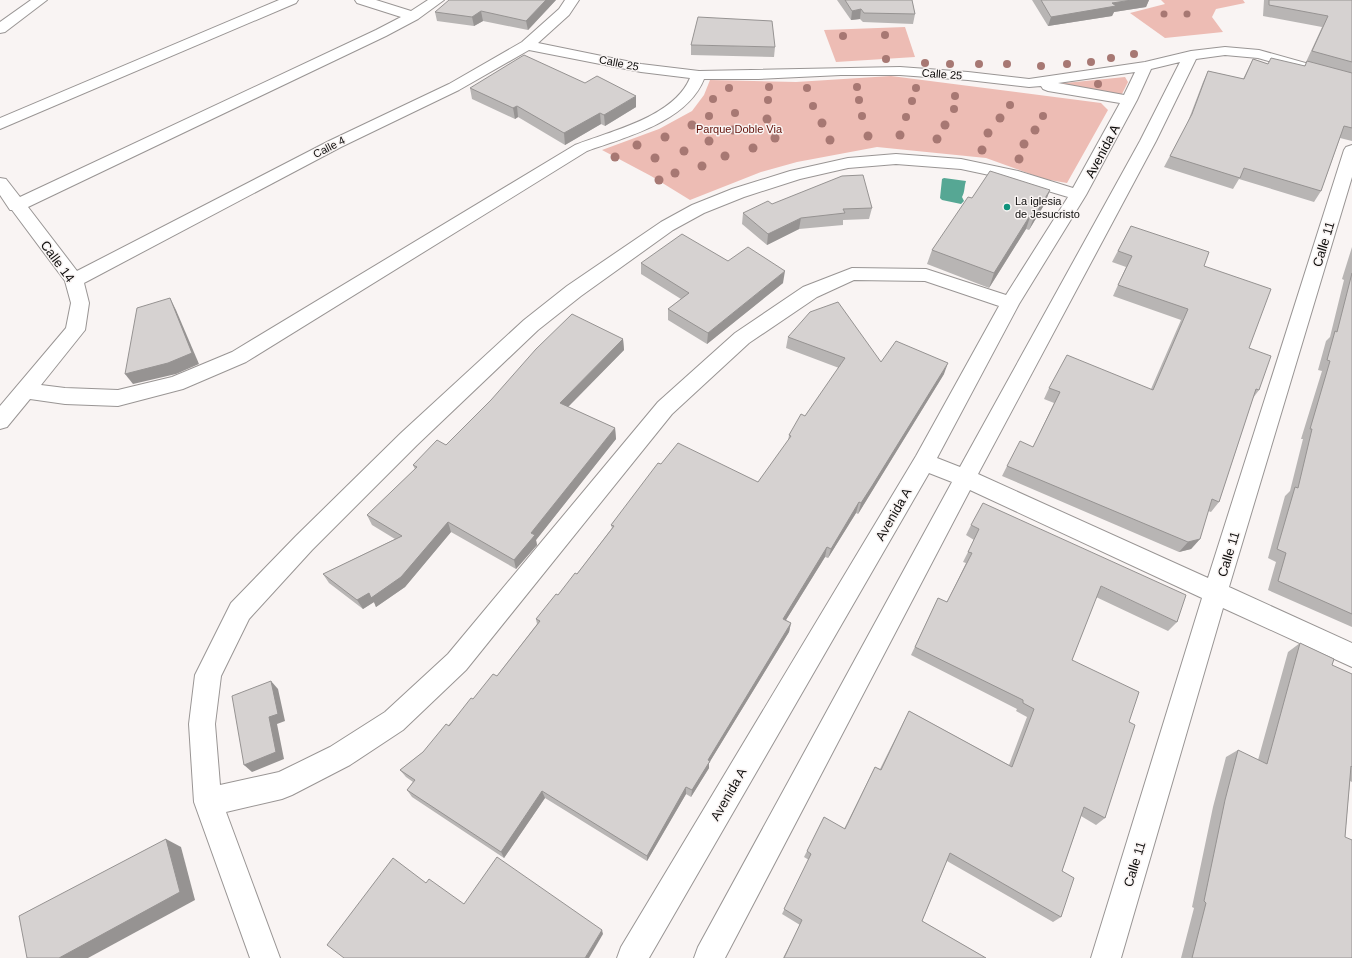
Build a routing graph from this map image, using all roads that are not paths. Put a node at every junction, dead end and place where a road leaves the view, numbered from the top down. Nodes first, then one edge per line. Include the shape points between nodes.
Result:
1 (40, 0) edge
2 (291, 0) edge
3 (362, 0) edge
4 (437, 0) edge
5 (572, 0) edge
6 (413, 16) junction
7 (0, 29) edge
8 (527, 45) junction
9 (1191, 55) junction
10 (1145, 66) junction
11 (699, 74) junction
12 (1352, 81) edge
13 (1029, 83) junction
14 (1130, 100) junction
15 (0, 124) edge
16 (1352, 150) edge
17 (0, 183) edge
18 (1078, 195) junction
19 (16, 206) junction
20 (74, 280) junction
21 (1010, 302) junction
22 (26, 391) junction
23 (0, 421) edge
24 (924, 462) junction
25 (965, 478) junction
26 (1216, 592) junction
27 (1352, 655) edge
28 (208, 802) junction
29 (265, 958) edge
30 (632, 958) edge
31 (709, 958) edge
32 (1106, 958) edge

1 - 7 street
2 - 15 street
3 - 6 street
4 - 6 street
5 - 8 street, Calle 4 via 564,12
6 - 19 street
8 - 11 street, Calle 25 via 641,68
8 - 20 street, Calle 4 via 454,87 334,144
9 - 10 street, Calle 25
9 - 12 street, Calle 25 via 1225,51 1259,54
9 - 25 street via 1148,141
10 - 13 street, Calle 25
10 - 14 street, Avenida A
11 - 13 street, Calle 25 via 900,71
11 - 22 street via 690,94 670,111 632,129 581,148 239,357 176,384 118,398 65,396
13 - 14 street
14 - 18 street, Avenida A
16 - 26 street, Calle 11
17 - 19 street, Calle 14
18 - 21 street, Avenida A
18 - 28 street via 1012,175 961,164 896,160 848,163 796,175 738,193 698,209 667,226 617,260 531,325 304,543 240,611 208,675 202,724
19 - 20 street, Calle 14
20 - 22 street, Calle 14 via 80,303 75,330
21 - 24 street, Avenida A
21 - 28 street via 926,275 852,274 810,292 742,338 665,408 457,662 394,721 340,756 282,785
22 - 23 street, Calle 14
24 - 25 street
24 - 30 street, Avenida A
25 - 26 street
25 - 31 street
26 - 27 street
26 - 32 street, Calle 11
28 - 29 street

